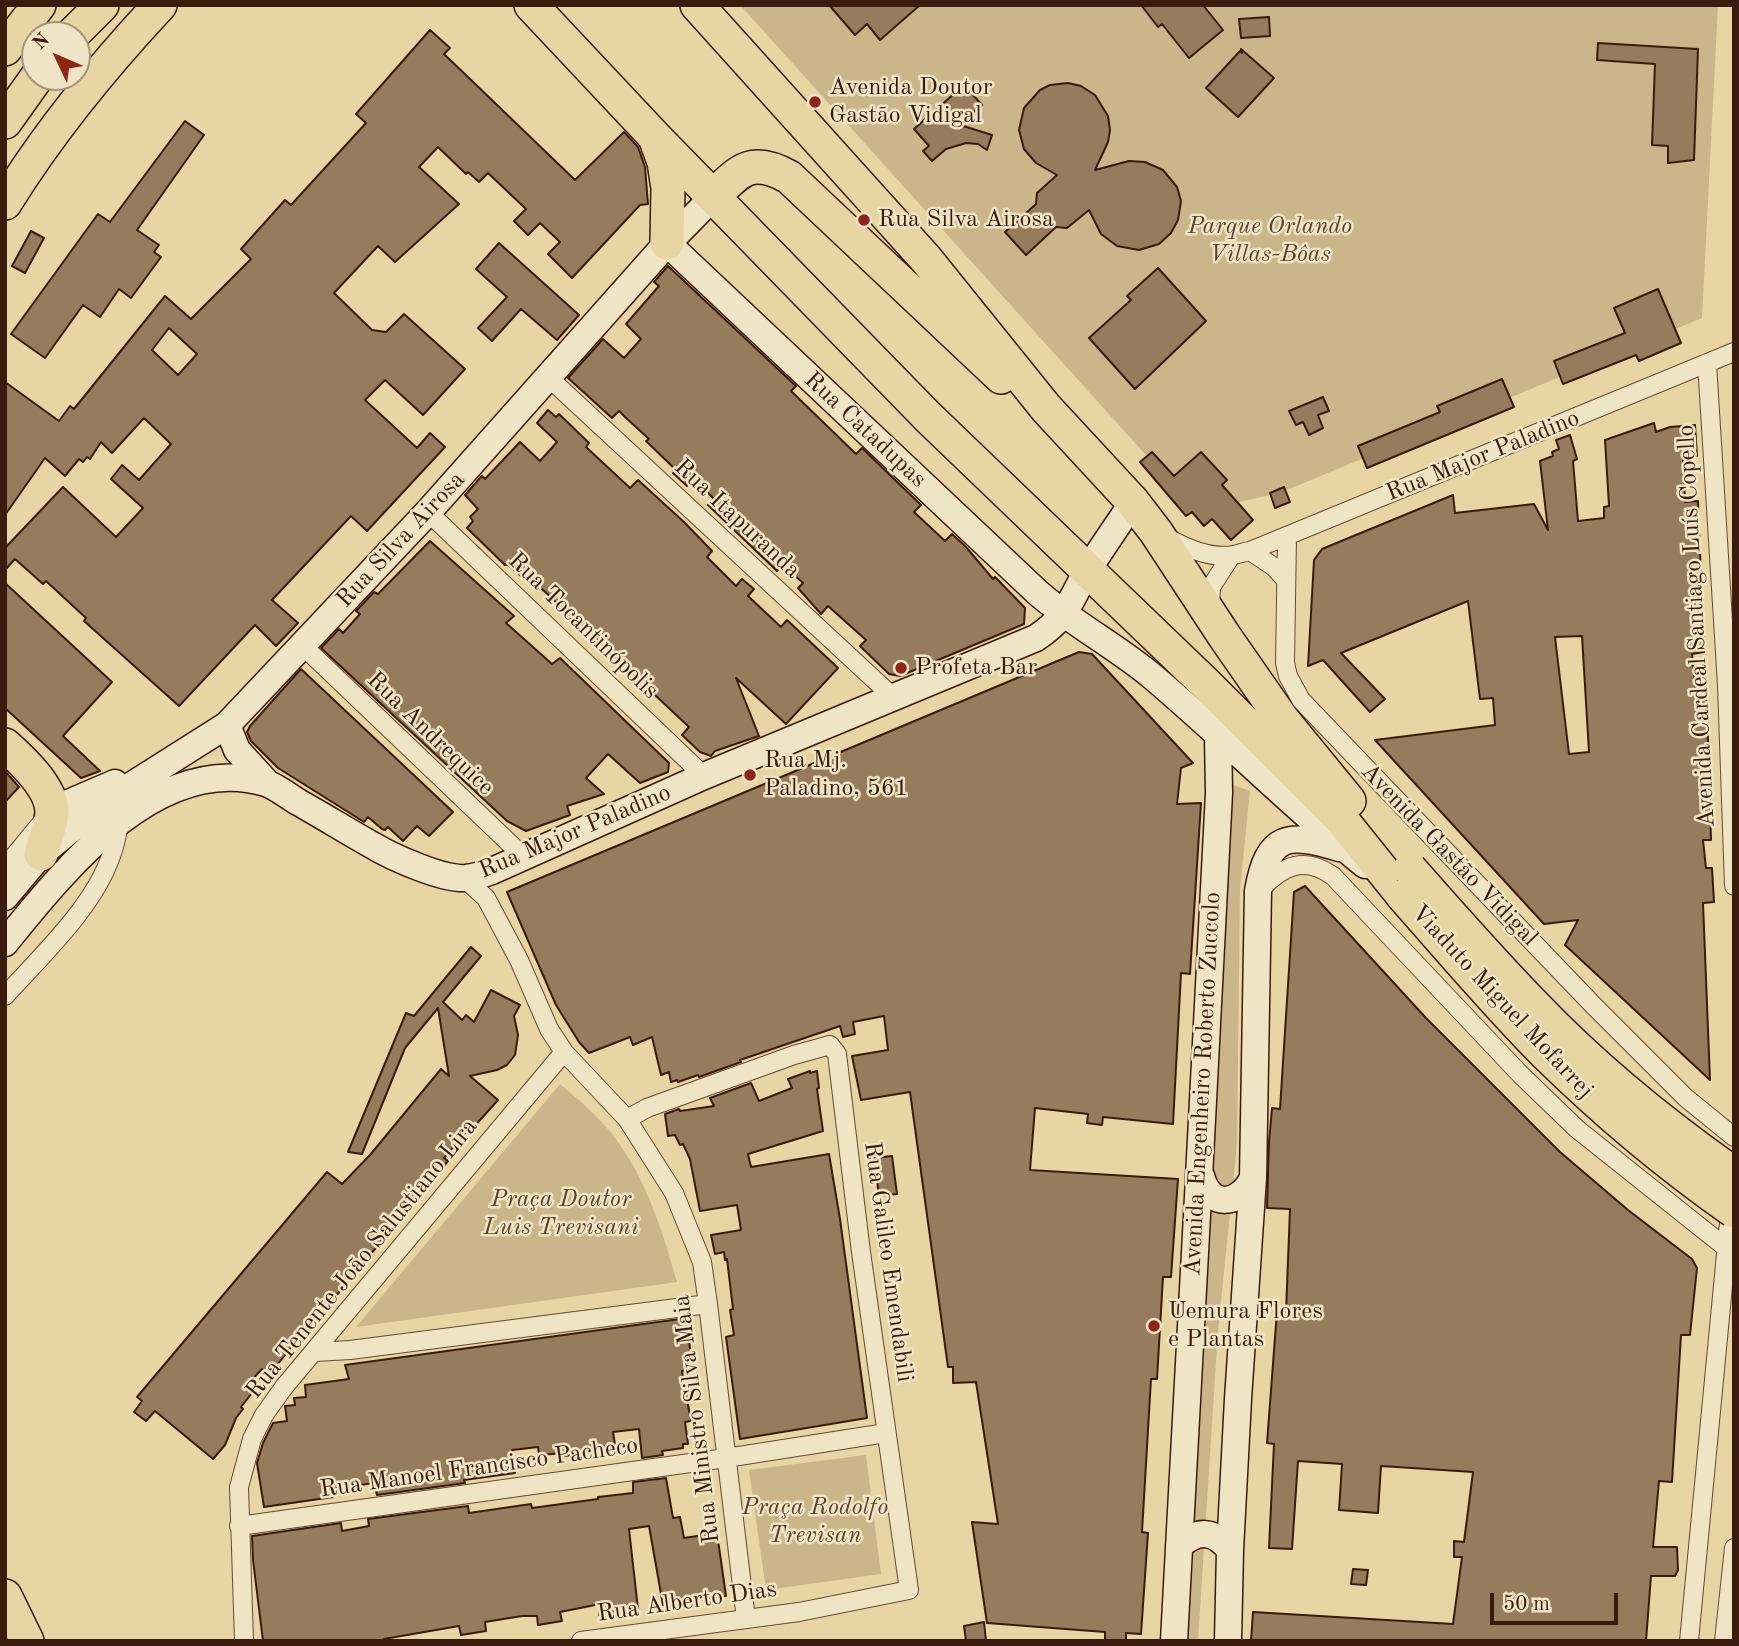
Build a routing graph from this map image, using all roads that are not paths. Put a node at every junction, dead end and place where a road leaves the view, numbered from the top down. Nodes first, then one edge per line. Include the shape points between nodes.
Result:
1 (39, 5) edge
2 (102, 5) edge
3 (134, 5) edge
4 (160, 5) edge
5 (531, 5) edge
6 (697, 5) edge
7 (86, 21) edge
8 (5, 49) edge
9 (91, 54) edge
10 (27, 91) edge
11 (61, 91) edge
12 (5, 122) edge
13 (656, 138) junction
14 (5, 166) edge
15 (714, 196) junction
16 (5, 203) edge
17 (667, 243) junction
18 (1734, 352) edge
19 (1707, 363) junction
20 (548, 377) junction
21 (1046, 408) junction
22 (1133, 502) junction
23 (428, 512) junction
24 (1157, 531) junction
25 (1287, 537) junction
26 (1250, 551) junction
27 (1231, 556) junction
28 (1087, 572) junction
29 (1285, 579) junction
30 (1210, 613) junction
31 (1064, 615) junction
32 (303, 646) junction
33 (893, 697) junction
34 (227, 726) junction
35 (1218, 736) junction
36 (5, 745) edge
37 (704, 776) junction
38 (144, 777) junction
39 (268, 784) junction
40 (52, 810) junction
41 (120, 821) junction
42 (1347, 850) junction
43 (21, 855) edge
44 (524, 857) junction
45 (492, 872) junction
46 (464, 878) junction
47 (1403, 884) junction
48 (1734, 886) edge
49 (1258, 891) junction
50 (5, 897) edge
51 (486, 898) junction
52 (5, 943) edge
53 (5, 996) edge
54 (564, 1052) junction
55 (1686, 1097) junction
56 (626, 1119) junction
57 (1734, 1137) edge
58 (1734, 1174) edge
59 (1201, 1176) junction
60 (1253, 1178) junction
61 (1642, 1181) junction
62 (1734, 1182) edge
63 (1734, 1211) edge
64 (1730, 1251) edge
65 (708, 1304) junction
66 (315, 1352) junction
67 (886, 1433) junction
68 (726, 1458) junction
69 (239, 1526) junction
70 (1179, 1546) junction
71 (1734, 1548) edge
72 (1230, 1550) junction
73 (5, 1596) edge
74 (799, 1612) joint
75 (746, 1619) junction
76 (27, 1641) edge
77 (244, 1641) edge
78 (581, 1641) edge
79 (1174, 1641) edge
80 (1228, 1641) edge
81 (1689, 1641) edge
82 (1724, 1641) edge

1 - 8 highway
2 - 7 highway
3 - 9 highway
4 - 16 highway via 93,81
5 - 13 highway
6 - 21 highway via 926,259
10 - 12 highway
11 - 14 highway
13 - 15 highway
13 - 17 highway via 668,188
15 - 17 street, Rua Silva Airosa
15 - 21 highway via 748,167 768,167 789,177 1013,387
15 - 28 highway via 928,417
17 - 20 street, Rua Silva Airosa
17 - 31 street, Rua Catadupas
18 - 19 street, Rua Major Paladino
19 - 25 street, Rua Major Paladino
19 - 48 street, Avenida Cardeal Santiago Luís Copello
20 - 23 street, Rua Silva Airosa
20 - 33 street, Rua Itapuranda
21 - 22 highway, Avenida Gastão Vidigal
22 - 24 highway, Avenida Gastão Vidigal
22 - 28 street, Rua Major Paladino
23 - 32 street, Rua Silva Airosa
23 - 37 street, Rua Tocantinópolis
24 - 27 street, Rua Major Paladino via 1186,548
24 - 30 highway, Avenida Gastão Vidigal
25 - 26 street, Rua Major Paladino
25 - 29 street, Avenida Gastão Vidigal
26 - 27 street, Rua Major Paladino
26 - 29 street
27 - 30 street via 1211,587
28 - 31 street, Rua Major Paladino
28 - 47 highway via 1206,684
29 - 55 street, Avenida Gastão Vidigal via 1285,663 1301,700
30 - 47 highway, Avenida Gastão Vidigal via 1304,748 1376,833
31 - 33 street, Rua Major Paladino via 1048,631 1017,648
31 - 35 street via 1128,656
32 - 34 street, Rua Silva Airosa
32 - 44 street, Rua Andrequice
33 - 37 street, Rua Major Paladino
34 - 38 street
34 - 39 street via 237,750
35 - 42 street
35 - 59 street, Avenida Engenheiro Roberto Zuccolo via 1219,807
36 - 40 highway via 33,771
37 - 44 street, Rua Major Paladino
38 - 40 street via 110,784
38 - 43 street
39 - 41 street, Rua Major Paladino via 209,778 165,793
39 - 46 street, Rua Major Paladino via 415,867
40 - 43 highway
41 - 52 street, Rua Major Paladino via 79,858
41 - 53 street via 112,854 87,900
42 - 47 street
42 - 49 street, Avenida Engenheiro Roberto Zuccolo via 1314,840 1286,840 1268,856
43 - 50 street
44 - 45 street, Rua Major Paladino
45 - 46 street, Rua Major Paladino
45 - 51 street
46 - 51 street, Rua Ministro Silva Maia
47 - 58 highway, Viaduto Miguel Mofarrej, bridge via 1604,1070
47 - 63 highway, Viaduto Miguel Mofarrej, bridge via 1554,1061 1672,1166
49 - 60 street, Avenida Engenheiro Roberto Zuccolo
49 - 61 street via 1273,876 1294,866 1316,867 1334,876 1520,1074 1577,1129
51 - 54 street, Rua Ministro Silva Maia
54 - 56 street, Rua Ministro Silva Maia
54 - 66 street, Rua Tenente João Salustiano Lira
55 - 57 street, Avenida Gastão Vidigal
55 - 61 street via 1688,1137 1681,1153 1662,1174
56 - 65 street, Rua Ministro Silva Maia via 674,1192 702,1262
56 - 67 street, Rua Galileo Emendabili via 794,1055 830,1045 834,1049
59 - 60 street via 1204,1188 1225,1200 1237,1198
59 - 70 street, Avenida Engenheiro Roberto Zuccolo
60 - 72 street, Avenida Engenheiro Roberto Zuccolo
61 - 64 street
62 - 64 street
64 - 81 street
65 - 66 street
65 - 68 street, Rua Ministro Silva Maia
66 - 69 street, Rua Tenente João Salustiano Lira via 284,1387 252,1439 239,1486
67 - 68 street, Rua Manoel Francisco Pacheco
67 - 74 street, Rua Galileo Emendabili via 909,1590
68 - 69 street, Rua Manoel Francisco Pacheco
68 - 75 street, Rua Ministro Silva Maia
69 - 77 street, Rua Tenente João Salustiano Lira
70 - 72 street via 1200,1534 1212,1535
70 - 79 street, Avenida Engenheiro Roberto Zuccolo
71 - 82 street
72 - 80 street, Avenida Engenheiro Roberto Zuccolo
73 - 76 highway
74 - 75 street, Rua Alberto Dias
75 - 78 street, Rua Alberto Dias

